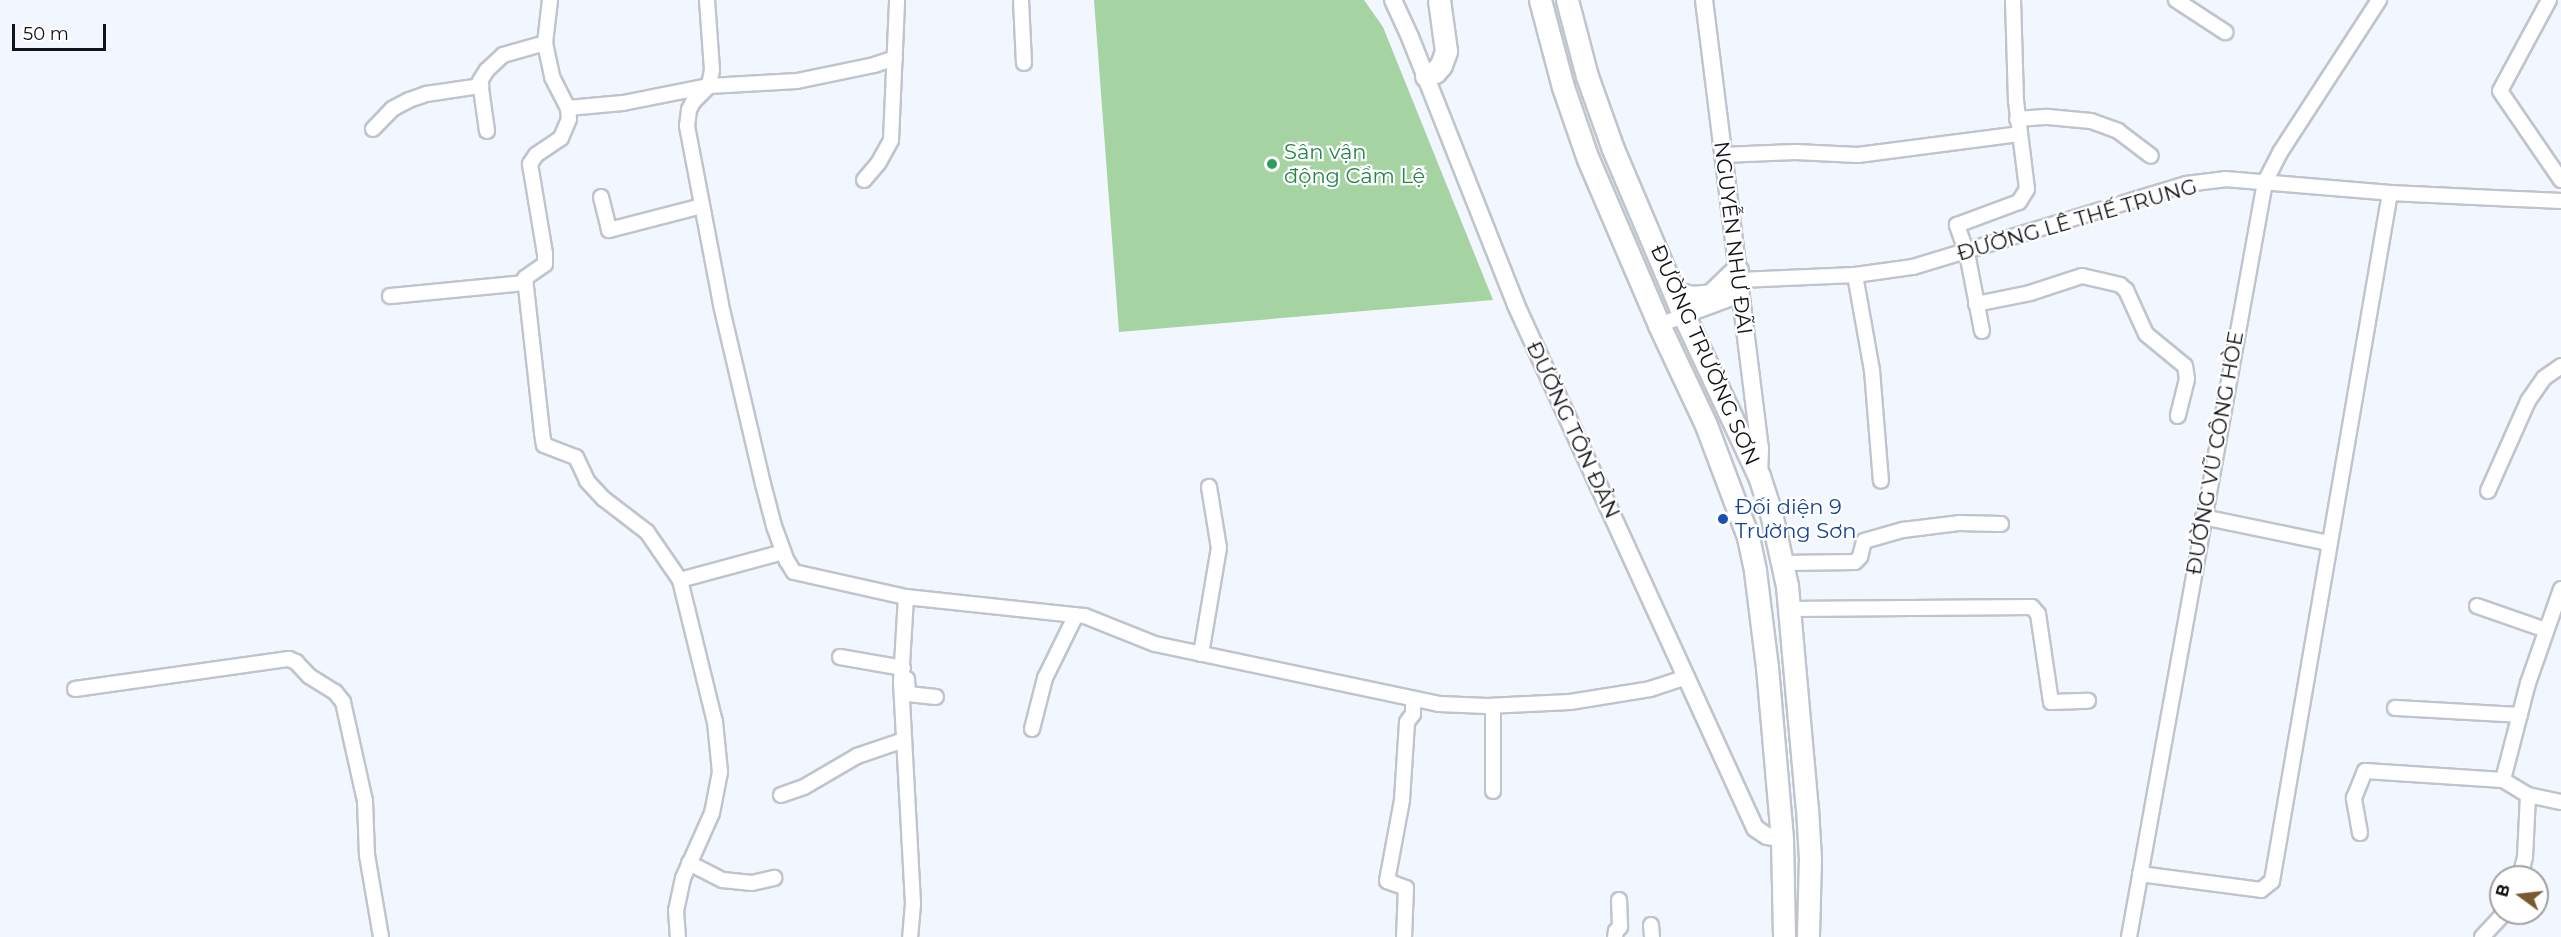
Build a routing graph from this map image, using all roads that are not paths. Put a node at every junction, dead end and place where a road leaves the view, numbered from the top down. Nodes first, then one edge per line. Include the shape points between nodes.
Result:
1 (550, 0) edge
2 (707, 0) edge
3 (897, 0) edge
4 (1021, 0) edge
5 (1393, 0) edge
6 (1439, 0) edge
7 (1540, 0) edge
8 (1567, 0) edge
9 (1704, 0) edge
10 (2013, 0) edge
11 (2176, 0) edge
12 (2379, 0) edge
13 (2549, 0) edge
14 (2225, 32) dead end
15 (545, 43) junction
16 (894, 58) junction
17 (1024, 63) dead end
18 (1426, 76) junction
19 (481, 86) junction
20 (709, 86) junction
21 (568, 108) junction
22 (2017, 118) junction
23 (373, 129) dead end
24 (487, 131) dead end
25 (2019, 134) junction
26 (1722, 155) junction
27 (2151, 156) dead end
28 (864, 180) dead end
29 (2561, 180) edge
30 (2265, 182) junction
31 (2390, 193) junction
32 (601, 197) dead end
33 (2561, 201) edge
34 (702, 206) junction
35 (1966, 253) junction
36 (1855, 276) junction
37 (1738, 282) junction
38 (525, 283) junction
39 (1675, 293) junction
40 (390, 297) dead end
41 (1976, 304) junction
42 (1684, 316) junction
43 (1659, 325) junction
44 (1982, 331) dead end
45 (2561, 366) edge
46 (2178, 416) dead end
47 (1759, 476) junction
48 (1881, 481) dead end
49 (1209, 487) dead end
50 (2488, 491) dead end
51 (2203, 517) junction
52 (2001, 524) dead end
53 (2328, 543) junction
54 (783, 552) junction
55 (1783, 563) junction
56 (680, 580) junction
57 (2561, 589) edge
58 (906, 597) junction
59 (2477, 606) dead end
60 (1790, 609) junction
61 (1076, 615) junction
62 (2546, 630) junction
63 (1202, 654) junction
64 (840, 657) dead end
65 (902, 670) junction
66 (1687, 677) junction
67 (75, 688) dead end
68 (936, 697) dead end
69 (1413, 699) junction
70 (2088, 701) dead end
71 (1493, 706) junction
72 (2395, 708) dead end
73 (2520, 715) junction
74 (1032, 729) dead end
75 (904, 740) junction
76 (2503, 780) junction
77 (1493, 791) dead end
78 (782, 795) dead end
79 (2528, 795) junction
80 (2561, 802) edge
81 (2361, 833) dead end
82 (1782, 839) junction
83 (689, 863) junction
84 (2523, 865) edge
85 (2140, 874) junction
86 (774, 878) dead end
87 (1619, 900) dead end
88 (2493, 925) edge
89 (381, 937) edge
90 (678, 937) edge
91 (910, 937) edge
92 (1404, 937) edge
93 (1615, 937) edge
94 (1784, 937) edge
95 (1808, 937) edge
96 (2129, 937) edge
97 (2482, 937) edge

1 - 15 street
2 - 20 street via 712,70
3 - 16 street
4 - 17 street
5 - 18 street, ĐƯỜNG TÔN ĐẢN
6 - 18 main road via 1446,51 1441,65
7 - 43 main road, ĐƯỜNG TRƯỜNG SƠN via 1563,87 1588,159
8 - 39 main road, ĐƯỜNG TRƯỜNG SƠN via 1587,76 1613,149
9 - 26 street, NGUYỄN NHƯ ĐÃI
10 - 22 street
11 - 14 street
12 - 30 street, ĐƯỜNG VŨ CÔNG HÒE
13 - 29 street via 2500,91
15 - 19 street via 503,55 487,70
15 - 21 street via 552,77
16 - 20 street via 797,81
16 - 28 street via 891,140
18 - 66 street, ĐƯỜNG TÔN ĐẢN via 1516,305
19 - 23 street via 409,100 392,109
19 - 24 street
20 - 21 street via 623,103
20 - 34 street via 693,102 687,126
21 - 38 street via 567,129 561,138 536,155 530,164 545,264 531,272
22 - 25 street
22 - 27 street via 2064,117 2099,123 2118,131
25 - 26 street via 1858,155
25 - 35 street via 2027,184 2025,195 2019,202 1957,225
26 - 37 street, NGUYỄN NHƯ ĐÃI
30 - 31 street, ĐƯỜNG LÊ THẾ TRUNG
30 - 35 street, ĐƯỜNG LÊ THẾ TRUNG via 2225,179 2186,184
30 - 51 street, ĐƯỜNG VŨ CÔNG HÒE
31 - 33 street, ĐƯỜNG LÊ THẾ TRUNG
31 - 53 street
32 - 34 street via 609,230
34 - 54 street via 721,305 768,505
35 - 36 street, ĐƯỜNG LÊ THẾ TRUNG
35 - 41 street
36 - 37 street, ĐƯỜNG LÊ THẾ TRUNG
36 - 48 street via 1872,370
37 - 39 main road via 1711,295
37 - 42 street, ĐƯỜNG LÊ THẾ TRUNG
37 - 47 street, NGUYỄN NHƯ ĐÃI via 1760,448
38 - 40 street
38 - 56 street via 544,445 576,457 587,482 647,532
39 - 42 main road, ĐƯỜNG TRƯỜNG SƠN
41 - 44 street
41 - 46 street via 2030,293 2082,276 2120,285 2146,334 2185,366 2187,379
42 - 43 street, ĐƯỜNG LÊ THẾ TRUNG
42 - 47 main road, ĐƯỜNG TRƯỜNG SƠN
43 - 82 main road, ĐƯỜNG TRƯỜNG SƠN via 1706,425 1748,537 1767,667
45 - 50 street via 2544,378 2528,401
47 - 55 main road, ĐƯỜNG TRƯỜNG SƠN
49 - 63 street via 1219,548
51 - 53 street
51 - 85 street, ĐƯỜNG VŨ CÔNG HÒE
52 - 55 street via 1959,523 1903,530 1864,541 1855,562
53 - 85 street via 2272,881 2261,890
54 - 56 street
54 - 58 street via 794,572
55 - 60 main road, ĐƯỜNG TRƯỜNG SƠN
56 - 83 street via 715,722 720,772 712,813
57 - 62 street
58 - 61 street
58 - 65 street
59 - 62 street
60 - 70 street via 2032,607 2038,614 2051,702
60 - 95 main road, ĐƯỜNG TRƯỜNG SƠN via 1808,818
61 - 63 street via 1155,644
61 - 74 street via 1045,678
62 - 73 street
63 - 69 street
64 - 65 street
65 - 68 street via 908,681 908,694
65 - 75 street
66 - 71 street via 1650,690 1570,702
66 - 82 street, ĐƯỜNG TÔN ĐẢN via 1755,828
67 - 89 street via 289,659 335,693 343,702 363,791 367,855
69 - 71 street
69 - 92 street via 1413,714 1407,722 1402,800 1387,881 1406,888
71 - 77 street
72 - 73 street
73 - 76 street
75 - 78 street via 857,756 804,787
75 - 91 street via 913,904
76 - 79 street
76 - 81 street via 2365,771 2354,798
79 - 80 street
79 - 84 street
82 - 94 main road, ĐƯỜNG TRƯỜNG SƠN
83 - 86 street via 723,880 752,883
83 - 90 street via 676,910
85 - 96 street, ĐƯỜNG VŨ CÔNG HÒE
87 - 93 street via 1620,927
88 - 97 street

